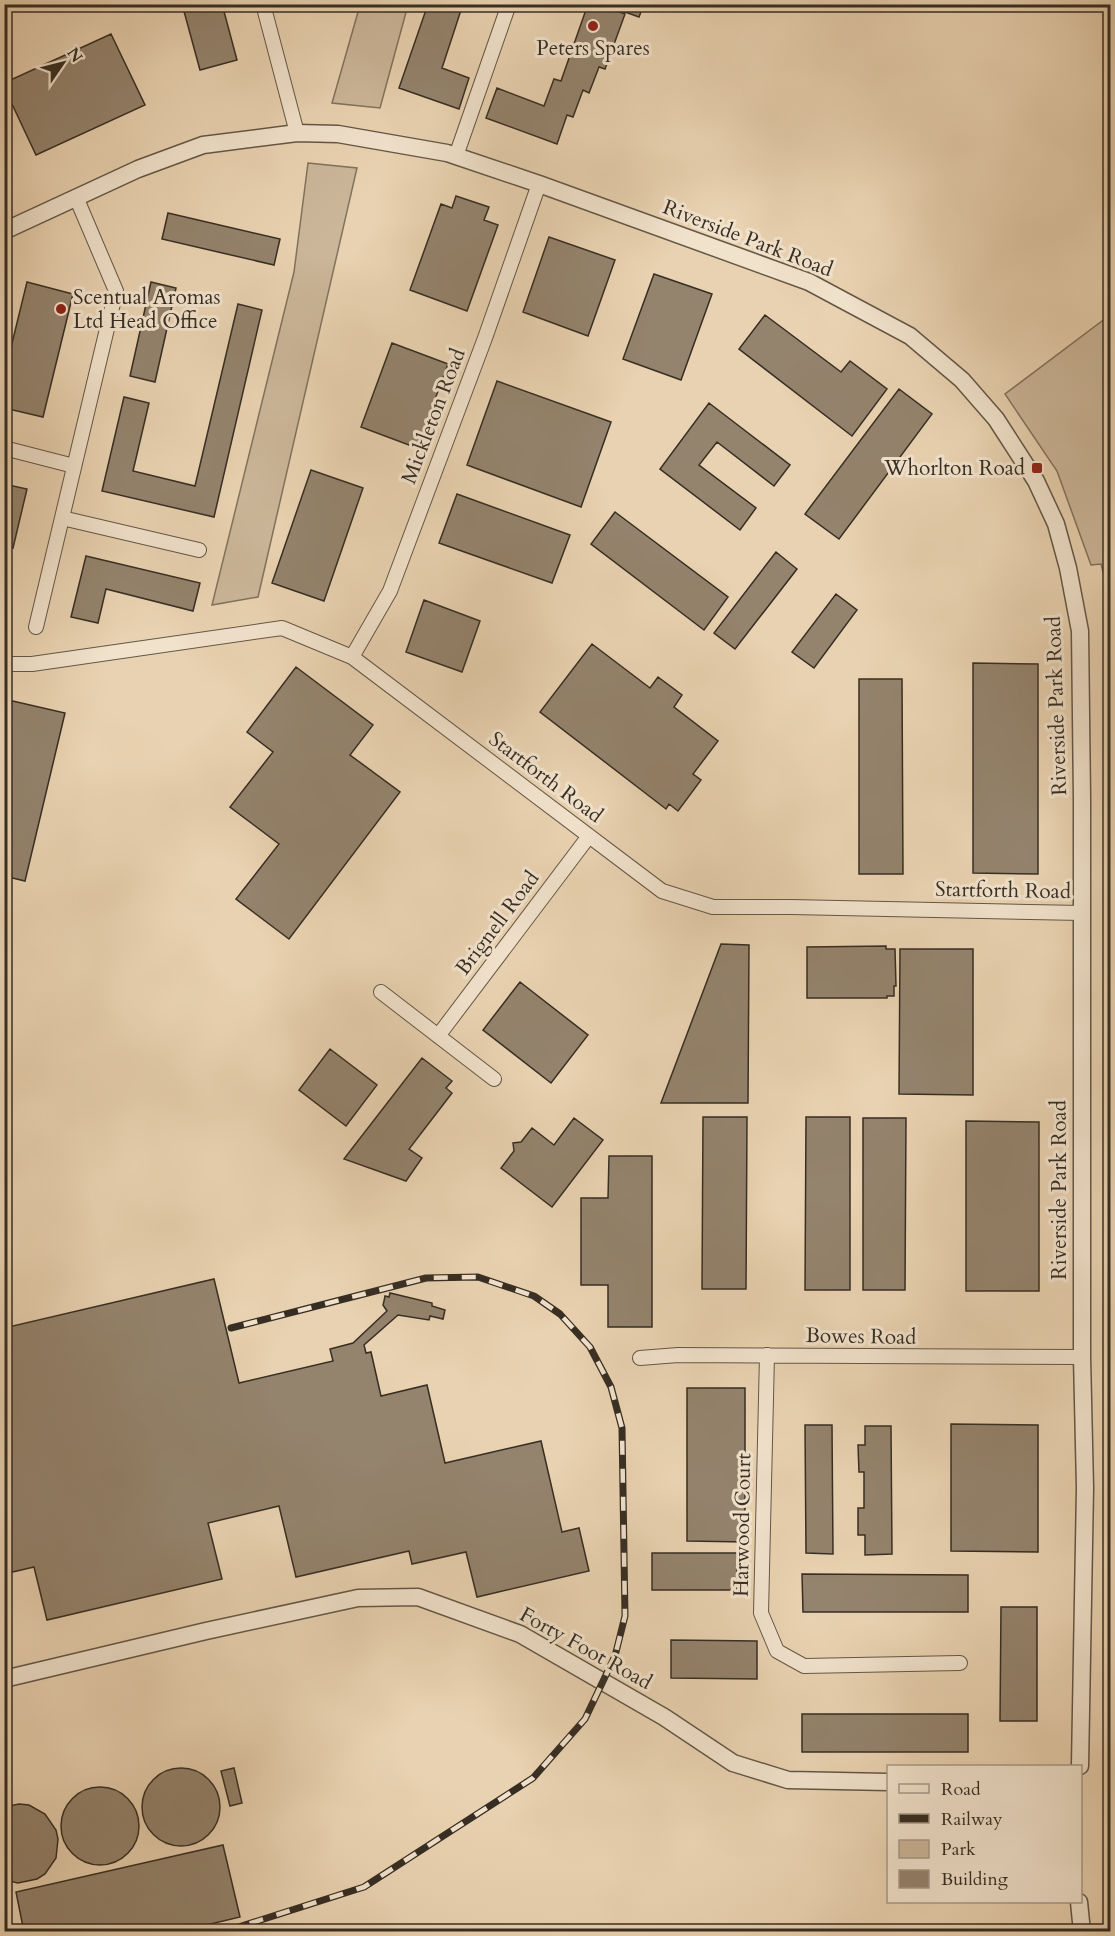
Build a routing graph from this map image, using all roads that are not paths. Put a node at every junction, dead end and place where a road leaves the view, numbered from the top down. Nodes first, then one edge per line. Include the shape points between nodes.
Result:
1 (263, 4) edge
2 (509, 4) edge
3 (297, 133) junction
4 (456, 156) junction
5 (539, 184) junction
6 (76, 197) junction
7 (4, 231) edge
8 (4, 448) edge
9 (74, 466) junction
10 (62, 518) junction
11 (199, 550) dead end
12 (36, 627) dead end
13 (352, 657) junction
14 (4, 664) edge
15 (589, 836) junction
16 (1082, 913) junction
17 (381, 992) dead end
18 (438, 1036) junction
19 (494, 1079) dead end
20 (767, 1355) junction
21 (1082, 1357) junction
22 (640, 1358) dead end
23 (960, 1663) dead end
24 (4, 1679) edge
25 (1080, 1765) edge
26 (887, 1782) edge
27 (1079, 1903) edge
28 (1082, 1932) edge

1 - 3 street
2 - 4 street
3 - 4 street, Riverside Park Road via 338,134
3 - 6 street, Riverside Park Road via 203,145
4 - 5 street, Riverside Park Road
5 - 13 street, Mickleton Road via 390,591
5 - 16 street, Riverside Park Road via 809,282 910,336 962,380 996,418 1036,481 1056,524 1078,621
6 - 7 street, Riverside Park Road
6 - 9 street via 116,291
8 - 9 street
9 - 10 street
10 - 11 street
10 - 12 street
13 - 14 street, Startforth Road via 282,628 32,664
13 - 15 street, Startforth Road
15 - 16 street, Startforth Road via 662,891 713,907
15 - 18 street, Brignell Road
16 - 21 street, Riverside Park Road
17 - 18 street
18 - 19 street
20 - 21 street, Bowes Road
20 - 22 street, Bowes Road
20 - 23 street, Harwood Court via 761,1613 777,1652 804,1666
21 - 25 street, Riverside Park Road via 1085,1488
24 - 26 street, Forty Foot Road via 358,1598 418,1596 520,1634 664,1717 733,1763 788,1780
27 - 28 street

